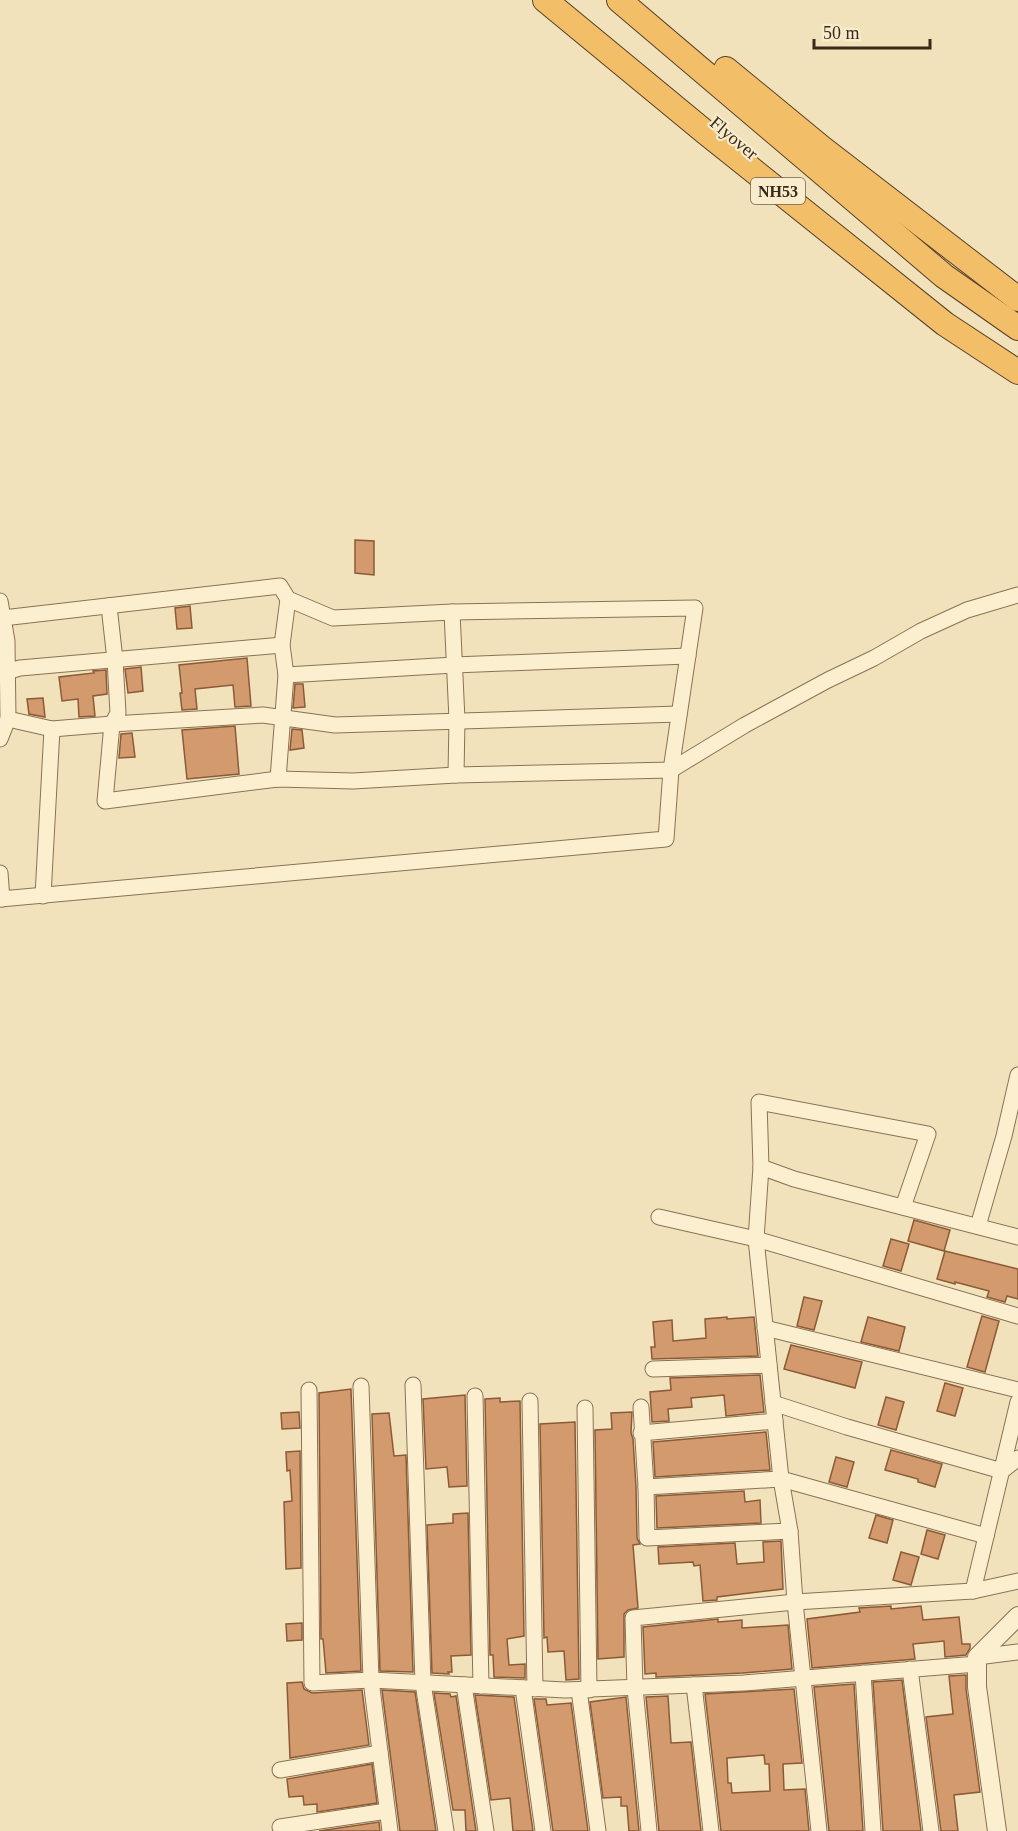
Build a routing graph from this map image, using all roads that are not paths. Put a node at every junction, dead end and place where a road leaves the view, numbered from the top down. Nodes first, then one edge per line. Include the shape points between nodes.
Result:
1 (545, 0) edge
2 (567, 0) edge
3 (619, 0) edge
4 (644, 0) edge
5 (1018, 299) edge
6 (1018, 328) edge
7 (1018, 362) edge
8 (1018, 372) edge
9 (1018, 595) edge
10 (288, 598) junction
11 (0, 601) edge
12 (109, 606) junction
13 (452, 612) junction
14 (3, 618) junction
15 (3, 640) edge
16 (282, 645) junction
17 (688, 656) junction
18 (116, 660) junction
19 (454, 665) junction
20 (6, 672) junction
21 (286, 675) junction
22 (3, 694) edge
23 (679, 714) junction
24 (282, 717) junction
25 (8, 719) junction
26 (457, 720) junction
27 (112, 724) junction
28 (52, 729) junction
29 (0, 739) edge
30 (671, 770) junction
31 (456, 774) junction
32 (278, 779) junction
33 (0, 873) edge
34 (43, 896) junction
35 (1, 899) edge
36 (1018, 1075) edge
37 (761, 1167) junction
38 (903, 1207) junction
39 (659, 1217) dead end
40 (978, 1226) junction
41 (1018, 1237) edge
42 (756, 1239) junction
43 (1018, 1316) edge
44 (765, 1328) junction
45 (769, 1365) junction
46 (654, 1369) dead end
47 (413, 1385) dead end
48 (361, 1386) dead end
49 (309, 1390) dead end
50 (1018, 1390) edge
51 (475, 1396) dead end
52 (530, 1401) dead end
53 (1018, 1402) edge
54 (773, 1403) junction
55 (641, 1407) dead end
56 (585, 1408) dead end
57 (775, 1421) junction
58 (641, 1433) junction
59 (1018, 1458) edge
60 (1002, 1471) junction
61 (782, 1479) junction
62 (646, 1487) junction
63 (790, 1531) junction
64 (986, 1536) junction
65 (1018, 1581) edge
66 (973, 1591) junction
67 (795, 1602) junction
68 (1018, 1616) edge
69 (1018, 1652) edge
70 (977, 1660) junction
71 (910, 1669) junction
72 (863, 1673) junction
73 (803, 1679) junction
74 (371, 1680) junction
75 (423, 1683) junction
76 (464, 1685) junction
77 (694, 1685) junction
78 (481, 1686) junction
79 (529, 1688) junction
80 (635, 1688) junction
81 (584, 1690) junction
82 (380, 1754) junction
83 (280, 1770) dead end
84 (387, 1811) junction
85 (280, 1827) dead end
86 (390, 1831) edge
87 (446, 1831) edge
88 (486, 1831) edge
89 (543, 1831) edge
90 (598, 1831) edge
91 (649, 1831) edge
92 (711, 1831) edge
93 (819, 1831) edge
94 (873, 1831) edge
95 (931, 1831) edge
96 (997, 1831) edge

1 - 8 highway, NH53 via 945,324
2 - 7 highway, Flyover / NH53 via 927,297
3 - 6 highway, Flyover / NH53 via 944,276
4 - 5 highway via 822,148
9 - 30 street via 967,610 921,631 745,725
10 - 12 street via 280,586
10 - 13 street via 333,618
10 - 16 street
11 - 14 street
12 - 14 street
12 - 18 street
13 - 17 street via 695,608
13 - 19 street
14 - 15 street
15 - 20 street
16 - 18 street
16 - 21 street
17 - 19 street
17 - 23 street
18 - 20 street
18 - 27 street via 118,713
19 - 21 street
19 - 26 street
20 - 22 street
21 - 24 street
22 - 25 street
23 - 26 street
23 - 30 street
24 - 26 street via 335,725
24 - 27 street
24 - 32 street
25 - 28 street
25 - 29 street
26 - 31 street
27 - 28 street
27 - 32 street via 105,801
28 - 34 street
30 - 31 street
30 - 34 street via 666,839
31 - 32 street via 353,781
33 - 35 street
34 - 35 street
36 - 40 street via 1005,1136
37 - 38 street
37 - 38 street via 759,1102 928,1134
37 - 42 street
38 - 40 street
39 - 42 street
40 - 41 street
42 - 43 street
42 - 44 street
44 - 45 street
44 - 50 street
45 - 46 street
45 - 54 street
47 - 75 street
48 - 74 street
49 - 74 street via 312,1683
51 - 78 street
52 - 79 street
53 - 60 street
54 - 57 street
54 - 60 street
55 - 58 street
56 - 81 street
57 - 58 street
57 - 61 street
58 - 62 street
59 - 60 street
60 - 64 street
61 - 62 street
61 - 63 street
61 - 64 street
62 - 63 street via 647,1538
63 - 67 street
64 - 66 street
65 - 66 street
66 - 67 street
67 - 73 street
67 - 80 street via 633,1618
68 - 70 street
69 - 70 street
70 - 71 street
70 - 96 street via 977,1687
71 - 72 street
71 - 95 street
72 - 73 street
72 - 94 street
73 - 77 street
73 - 93 street
74 - 75 street
74 - 82 street
75 - 76 street
75 - 87 street
76 - 78 street
76 - 88 street
77 - 80 street
77 - 92 street
78 - 79 street
79 - 81 street
79 - 89 street
80 - 81 street
80 - 91 street
81 - 90 street
82 - 83 street
82 - 84 street
84 - 85 street
84 - 86 street

